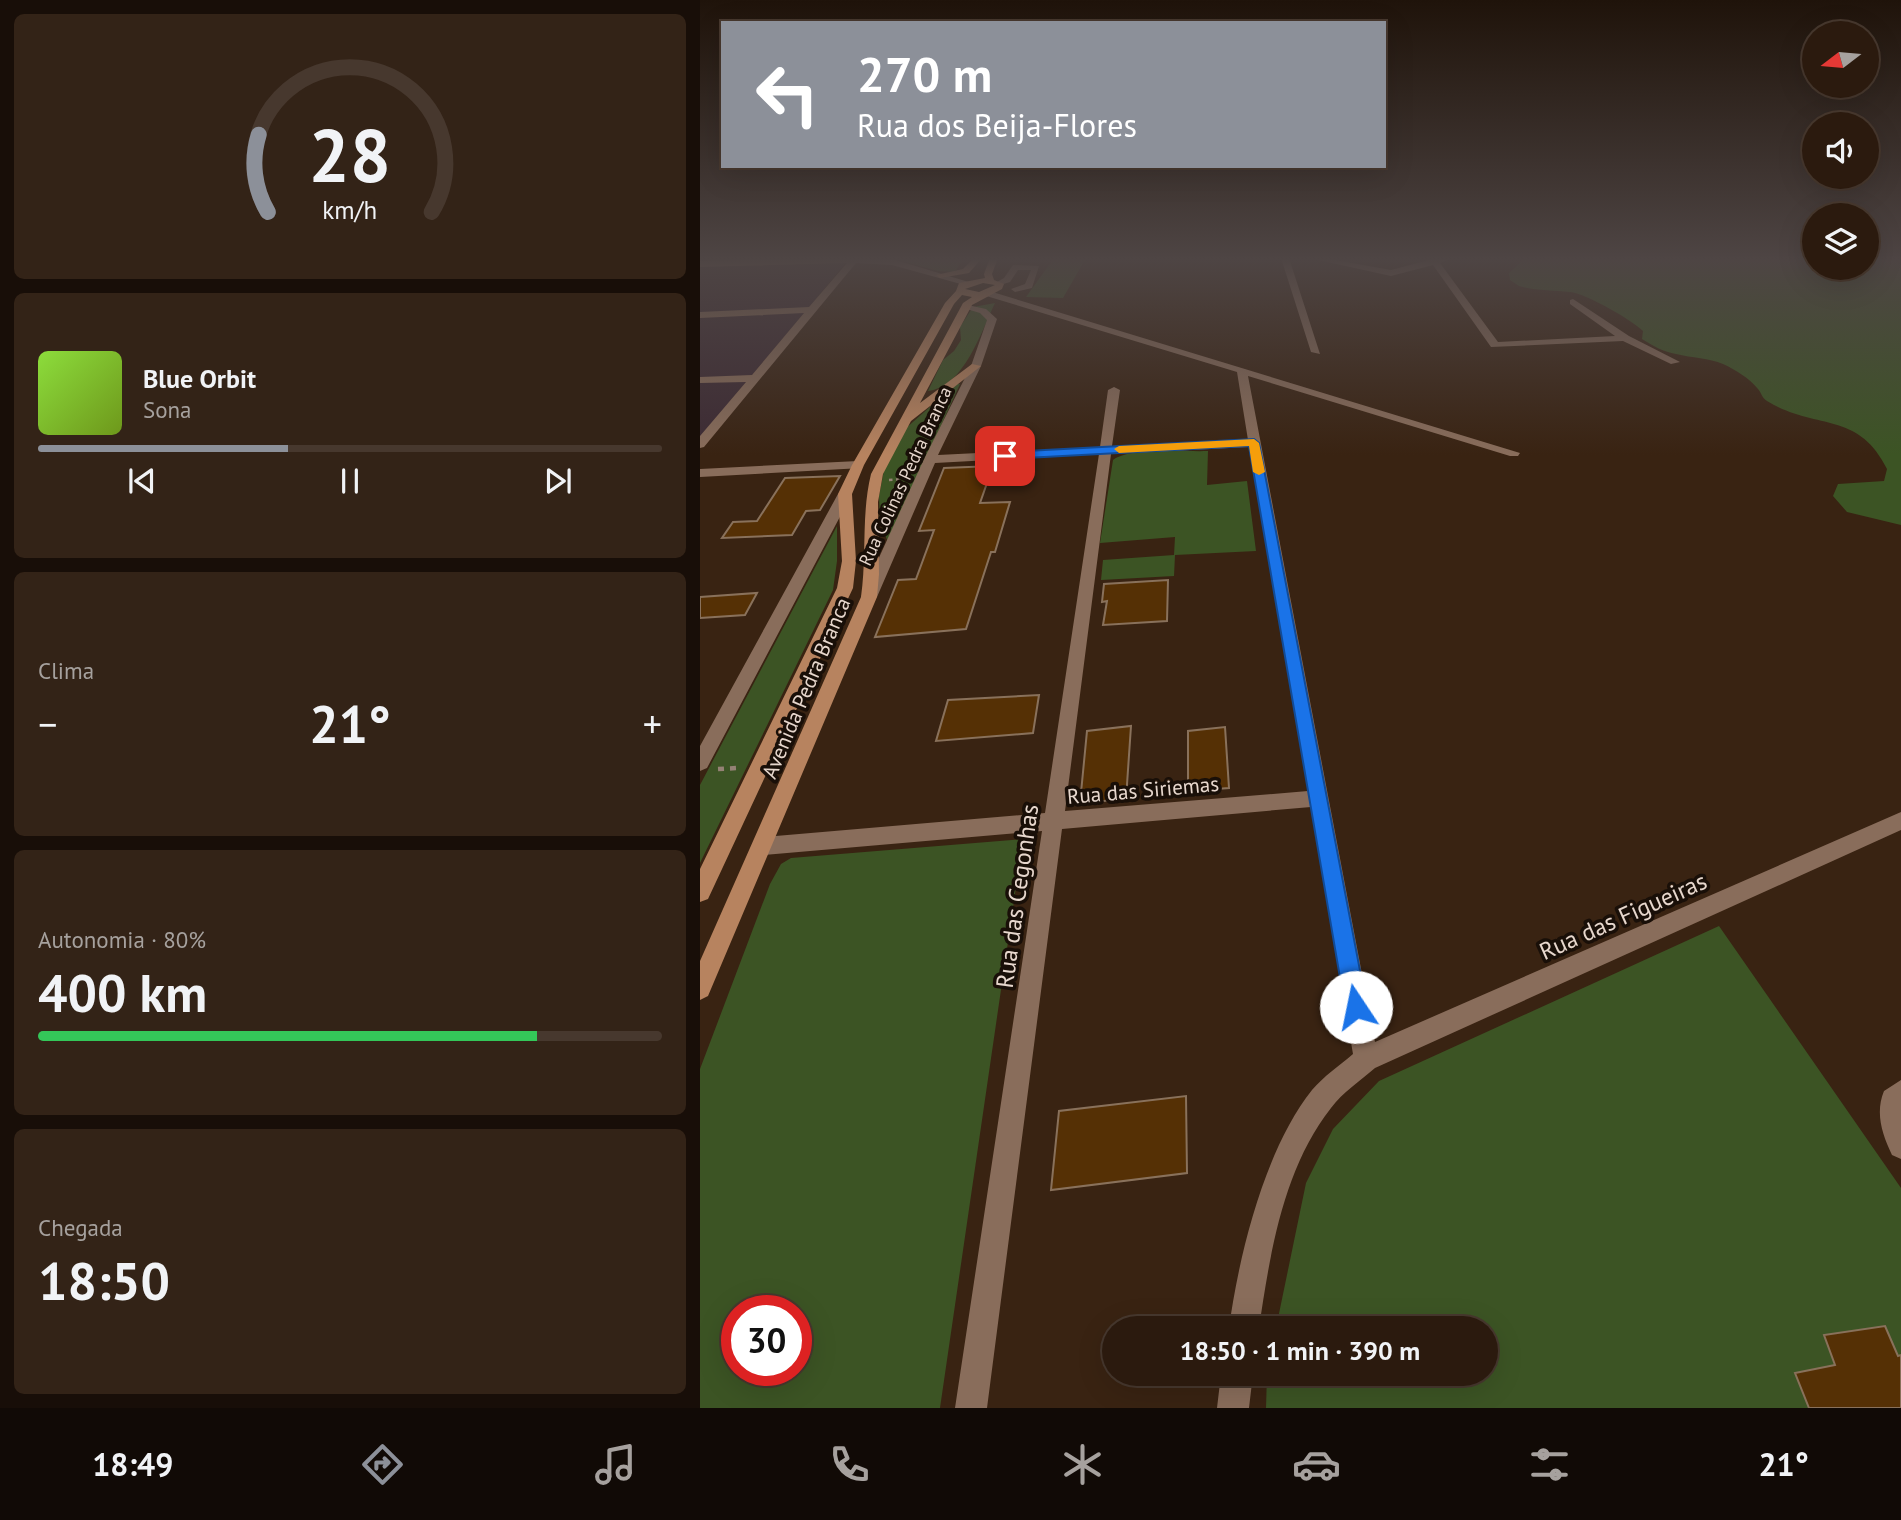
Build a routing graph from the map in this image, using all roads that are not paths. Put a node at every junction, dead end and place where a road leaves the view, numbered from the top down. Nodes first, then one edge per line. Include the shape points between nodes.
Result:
1 (800, 324) edge
2 (938, 324) edge
3 (949, 324) edge
4 (990, 324) edge
5 (1097, 324) edge
6 (1307, 324) edge
7 (1479, 324) edge
8 (1604, 324) edge
9 (1625, 338) junction
10 (1316, 352) dead end
11 (1675, 362) dead end
12 (976, 366) junction
13 (1242, 372) junction
14 (755, 378) junction
15 (700, 380) edge
16 (1114, 390) dead end
17 (902, 423) junction
18 (1254, 443) junction
19 (700, 444) edge
20 (1105, 450) junction
21 (1514, 453) dead end
22 (930, 459) junction
23 (858, 465) junction
24 (700, 473) edge
25 (845, 494) junction
26 (869, 597) junction
27 (700, 763) edge
28 (1317, 798) junction
29 (1054, 820) junction
30 (1901, 821) edge
31 (764, 846) junction
32 (700, 892) edge
33 (700, 988) edge
34 (1366, 1059) junction
35 (1896, 1104) edge
36 (1901, 1146) edge
37 (1246, 1316) edge
38 (1236, 1386) edge
39 (971, 1408) edge
40 (1233, 1408) edge

1 - 14 street
2 - 23 main road, Avenida Pedra Branca
3 - 17 main road, Avenida Pedra Branca
4 - 12 street, Rua Colinas Pedra Branca
5 - 13 street
6 - 10 street
7 - 9 street via 1494,345
8 - 9 street
9 - 11 street
12 - 17 main road
12 - 22 street, Rua Colinas Pedra Branca
13 - 18 street
13 - 21 street
14 - 15 street
14 - 19 street
16 - 20 street, Rua das Cegonhas
17 - 26 main road, Avenida Pedra Branca via 875,480
18 - 20 street
18 - 28 street
20 - 22 street
20 - 29 street, Rua das Cegonhas
22 - 26 street, Rua Colinas Pedra Branca
23 - 24 street
23 - 25 main road, Avenida Pedra Branca
25 - 27 street, Avenida Pedra Branca
25 - 32 main road, Avenida Pedra Branca via 849,561 845,588
26 - 31 main road, Avenida Pedra Branca
28 - 29 street, Rua das Siriemas
28 - 34 street
29 - 31 street, Rua das Siriemas
29 - 39 street, Rua das Cegonhas
30 - 34 street, Rua das Figueiras
31 - 33 main road, Avenida Pedra Branca
34 - 37 street, Rua das Figueiras via 1319,1101 1283,1171 1251,1277
35 - 36 street via 1894,1131
38 - 40 street

